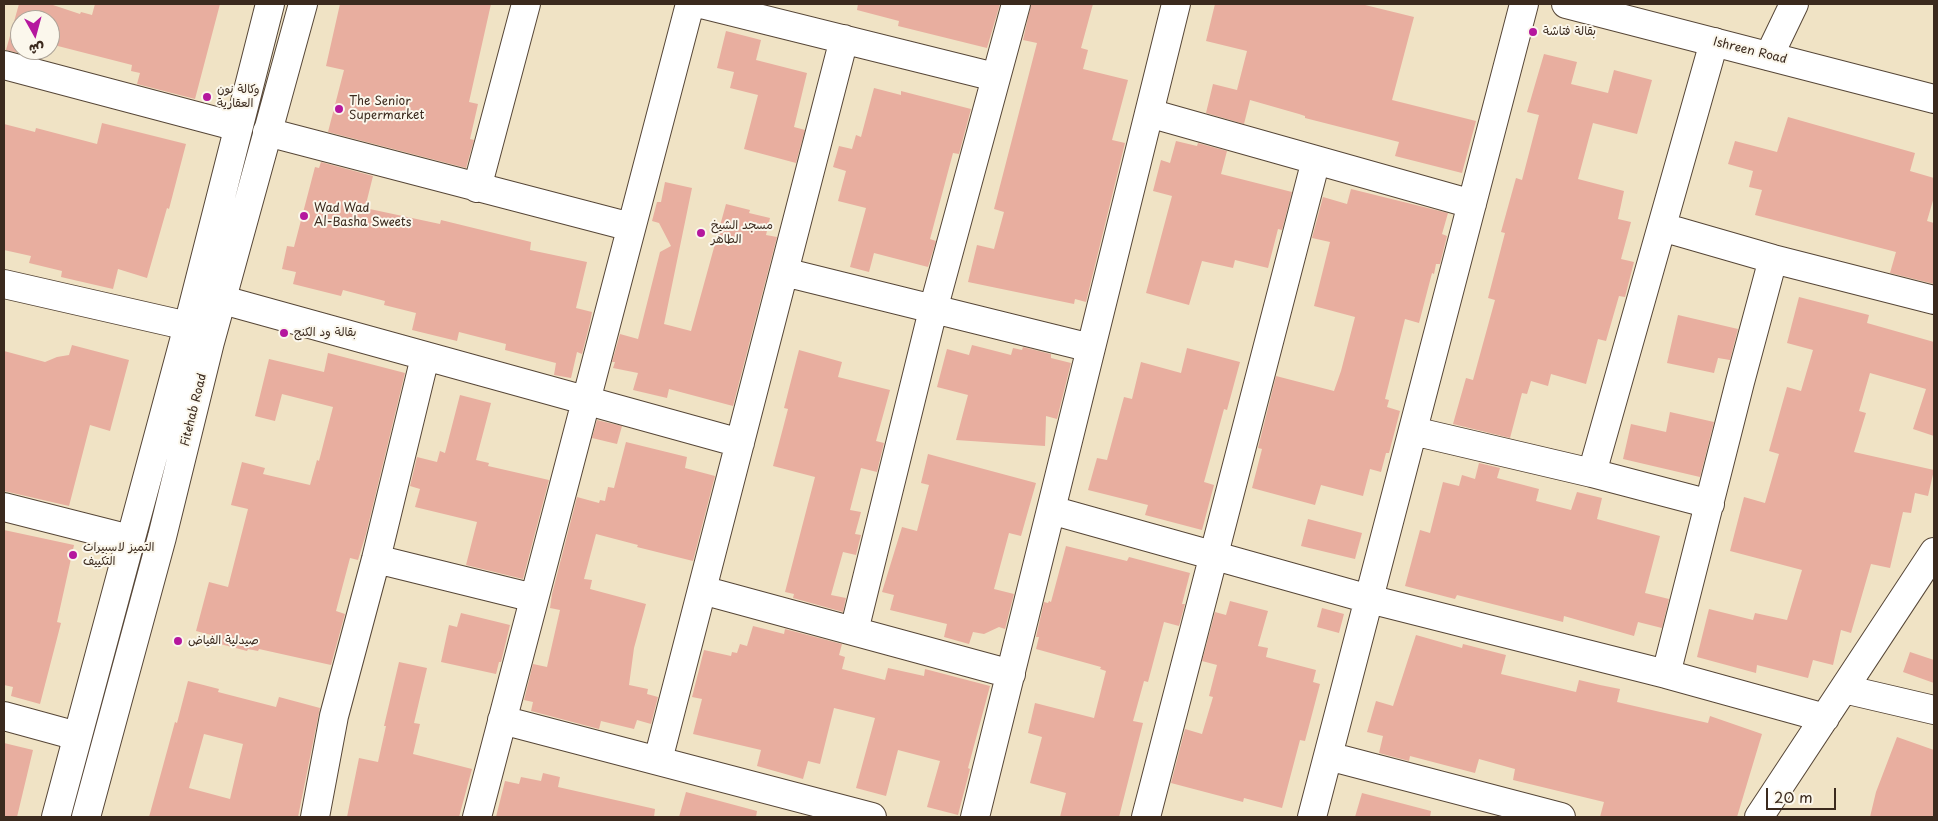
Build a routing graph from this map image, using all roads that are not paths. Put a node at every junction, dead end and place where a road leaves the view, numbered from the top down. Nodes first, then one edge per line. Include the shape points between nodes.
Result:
1 (270, 4) edge
2 (303, 4) edge
3 (526, 4) edge
4 (690, 4) edge
5 (701, 4) edge
6 (1016, 4) edge
7 (1176, 4) edge
8 (1524, 4) edge
9 (1566, 4) edge
10 (1794, 4) edge
11 (844, 39) junction
12 (1714, 42) junction
13 (1769, 56) junction
14 (4, 64) edge
15 (995, 77) junction
16 (1934, 98) edge
17 (1150, 113) junction
18 (238, 127) junction
19 (267, 132) junction
20 (1316, 160) junction
21 (477, 188) junction
22 (1472, 204) junction
23 (1662, 227) junction
24 (631, 228) junction
25 (1774, 259) junction
26 (784, 272) junction
27 (4, 284) edge
28 (223, 300) junction
29 (1934, 300) edge
30 (933, 310) junction
31 (188, 326) junction
32 (1091, 348) junction
33 (425, 357) junction
34 (586, 400) junction
35 (1413, 431) junction
36 (740, 443) junction
37 (1592, 472) junction
38 (1710, 504) junction
39 (4, 507) edge
40 (1051, 510) junction
41 (130, 539) junction
42 (1934, 552) edge
43 (1214, 556) junction
44 (376, 558) junction
45 (702, 590) junction
46 (534, 598) junction
47 (1369, 599) junction
48 (854, 631) junction
49 (1011, 674) junction
50 (1666, 674) junction
51 (1844, 689) junction
52 (1934, 710) edge
53 (4, 716) edge
54 (1825, 718) junction
55 (502, 720) junction
56 (76, 736) junction
57 (1328, 756) junction
58 (658, 760) junction
59 (807, 809) edge
60 (56, 817) edge
61 (86, 817) edge
62 (315, 817) edge
63 (477, 817) edge
64 (872, 817) edge
65 (976, 817) edge
66 (1146, 817) edge
67 (1312, 817) edge
68 (1561, 817) edge
69 (1759, 817) edge

1 - 18 street
2 - 19 street, Fitehab Road
3 - 21 street
4 - 24 street
5 - 11 street
6 - 15 street
7 - 17 street
8 - 22 street
9 - 12 street, Ishreen Road
10 - 13 street
11 - 15 street
11 - 26 street
12 - 13 street, Ishreen Road
12 - 23 street
13 - 16 street, Ishreen Road
14 - 18 street
15 - 30 street
17 - 20 street
17 - 32 street
18 - 31 street
19 - 21 street
19 - 28 street, Fitehab Road
20 - 22 street
20 - 43 street
21 - 24 street
22 - 35 street
23 - 25 street
23 - 37 street
24 - 34 street
25 - 29 street
25 - 38 street
26 - 30 street
26 - 36 street
27 - 31 street
28 - 33 street
28 - 61 street, Fitehab Road
30 - 32 street
30 - 48 street
31 - 41 street
32 - 40 street
33 - 34 street
33 - 44 street
34 - 36 street
34 - 46 street
35 - 37 street
35 - 47 street
36 - 45 street
37 - 38 street
38 - 50 street
39 - 41 street
40 - 43 street
40 - 49 street
41 - 56 street
42 - 51 street
43 - 47 street
43 - 66 street
44 - 46 street
44 - 62 street via 334,716
45 - 48 street
45 - 58 street
46 - 55 street
47 - 50 street
47 - 57 street
48 - 49 street
49 - 65 street
50 - 54 street
51 - 52 street
51 - 54 street
53 - 56 street
54 - 69 street
55 - 58 street
55 - 63 street
56 - 60 street
57 - 67 street
57 - 68 street
58 - 59 street
59 - 64 street

